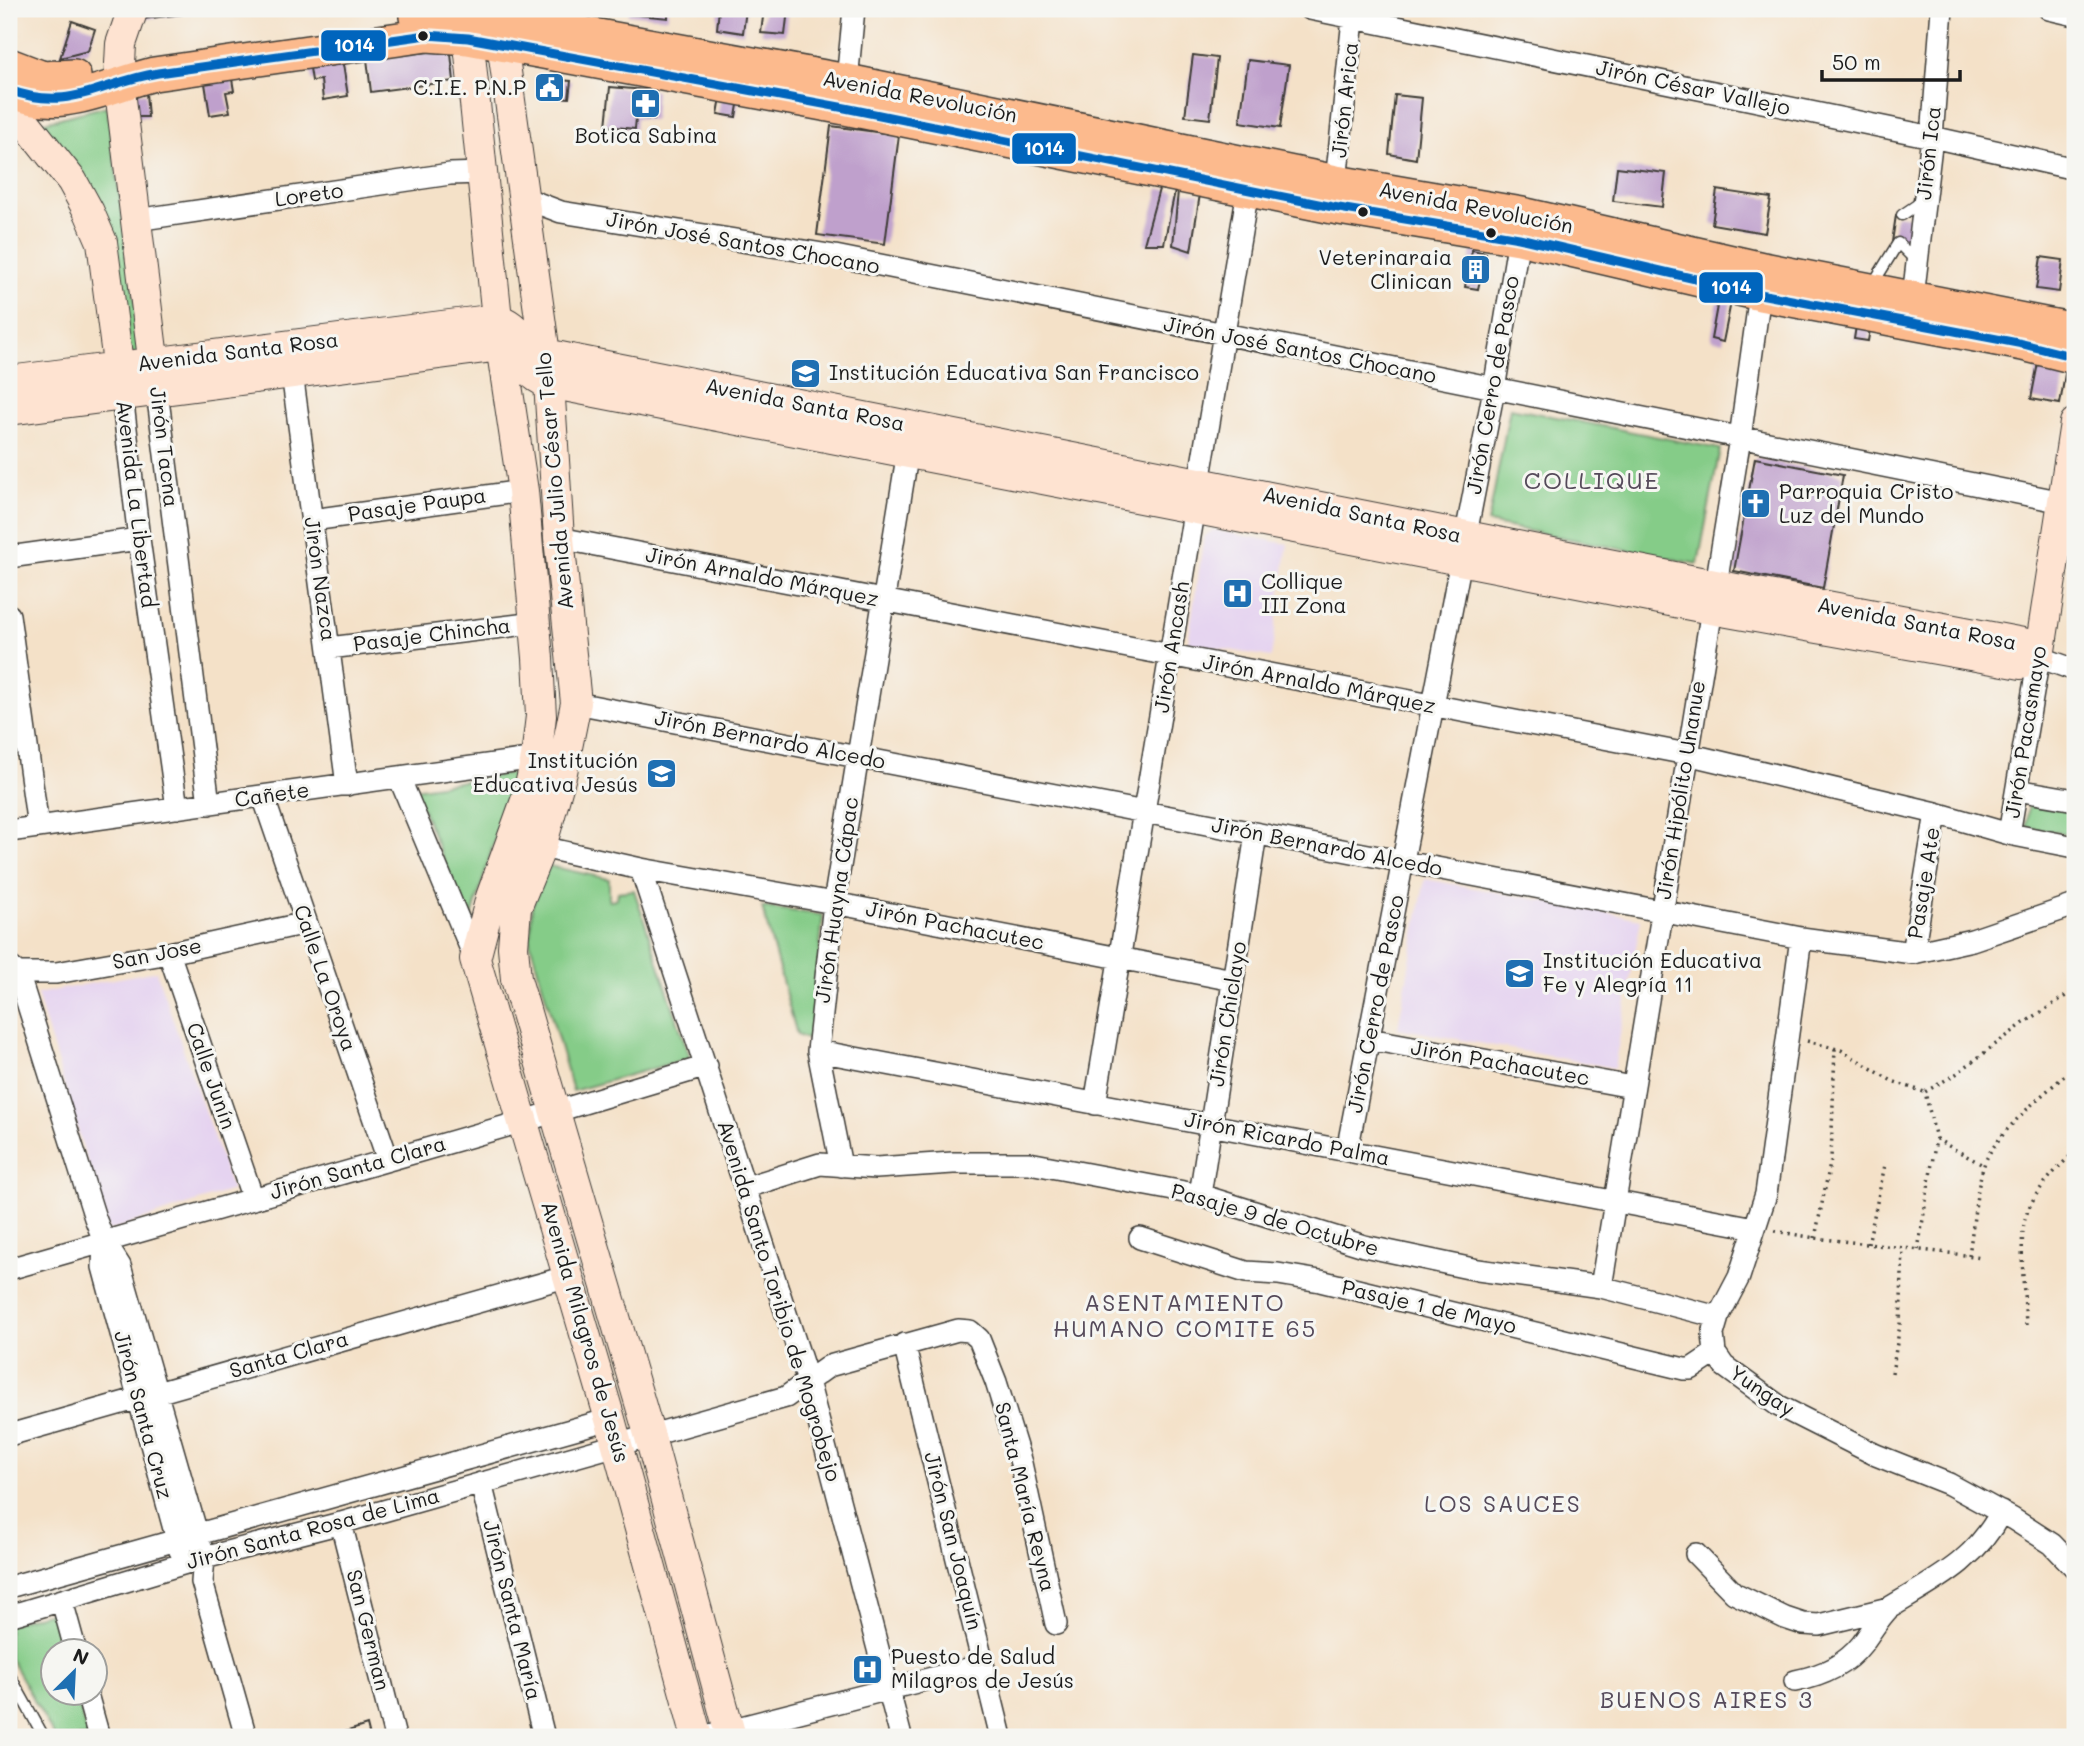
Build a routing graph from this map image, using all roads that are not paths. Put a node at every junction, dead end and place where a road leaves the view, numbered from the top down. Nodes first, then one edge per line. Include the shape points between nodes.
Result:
1 (133, 9) edge
2 (854, 9) edge
3 (1310, 9) edge
4 (1942, 9) edge
5 (2049, 9) edge
6 (2075, 15) edge
7 (1403, 18) edge
8 (1353, 19) junction
9 (483, 22) edge
10 (9, 65) edge
11 (119, 72) junction
12 (847, 81) junction
13 (9, 90) edge
14 (9, 102) edge
15 (1932, 137) junction
16 (2075, 169) edge
17 (482, 173) junction
18 (1336, 182) junction
19 (1248, 190) junction
20 (524, 198) junction
21 (1924, 200) junction
22 (1902, 215) dead end
23 (136, 220) junction
24 (1519, 238) junction
25 (1917, 262) junction
26 (1869, 289) junction
27 (1760, 294) junction
28 (1913, 298) junction
29 (2075, 331) edge
30 (499, 332) junction
31 (1224, 335) junction
32 (2075, 357) edge
33 (547, 369) junction
34 (292, 373) junction
35 (156, 377) junction
36 (120, 381) junction
37 (9, 382) edge
38 (1494, 389) junction
39 (9, 410) edge
40 (2075, 423) edge
41 (1740, 438) junction
42 (910, 440) junction
43 (523, 491) junction
44 (1197, 495) junction
45 (2069, 505) edge
46 (312, 520) junction
47 (559, 538) junction
48 (139, 539) junction
49 (1463, 548) junction
50 (9, 557) edge
51 (1713, 597) junction
52 (884, 600) junction
53 (9, 615) edge
54 (535, 623) junction
55 (329, 648) junction
56 (1171, 655) junction
57 (2039, 657) junction
58 (2075, 670) edge
59 (576, 703) junction
60 (1433, 705) junction
61 (1687, 754) junction
62 (857, 757) junction
63 (536, 758) junction
64 (399, 777) junction
65 (347, 785) junction
66 (2017, 790) junction
67 (262, 796) junction
68 (2075, 800) edge
69 (209, 804) junction
70 (177, 808) junction
71 (1144, 812) junction
72 (1936, 813) junction
73 (38, 827) junction
74 (9, 831) edge
75 (1256, 834) junction
76 (2009, 834) junction
77 (513, 840) junction
78 (2075, 846) edge
79 (541, 847) junction
80 (1403, 862) junction
81 (641, 869) junction
82 (834, 903) junction
83 (2075, 905) edge
84 (1661, 911) junction
85 (306, 923) junction
86 (482, 929) joint
87 (1801, 938) junction
88 (513, 947) joint
89 (169, 953) junction
90 (1913, 953) junction
91 (1120, 958) junction
92 (475, 959) junction
93 (13, 969) edge
94 (1233, 980) junction
95 (1369, 1040) junction
96 (818, 1051) junction
97 (707, 1066) junction
98 (1632, 1087) junction
99 (1096, 1104) junction
100 (554, 1111) junction
101 (524, 1121) junction
102 (1211, 1125) junction
103 (1348, 1151) junction
104 (388, 1160) junction
105 (841, 1166) junction
106 (747, 1187) junction
107 (1200, 1195) junction
108 (253, 1199) junction
109 (1613, 1201) junction
110 (1755, 1228) junction
111 (1140, 1238) dead end
112 (104, 1241) junction
113 (9, 1269) edge
114 (569, 1276) junction
115 (1601, 1287) junction
116 (1718, 1317) junction
117 (904, 1344) junction
118 (1715, 1353) junction
119 (808, 1381) junction
120 (147, 1396) junction
121 (614, 1432) junction
122 (9, 1434) edge
123 (650, 1437) junction
124 (481, 1483) junction
125 (2001, 1512) junction
126 (341, 1523) junction
127 (186, 1537) junction
128 (1696, 1554) dead end
129 (194, 1561) junction
130 (2075, 1568) edge
131 (9, 1587) edge
132 (62, 1601) junction
133 (1889, 1608) junction
134 (9, 1616) edge
135 (1056, 1624) dead end
136 (72, 1638) edge
137 (983, 1665) junction
138 (9, 1674) edge
139 (1795, 1681) dead end
140 (890, 1689) junction
141 (91, 1708) edge
142 (721, 1735) edge
143 (44, 1737) edge
144 (99, 1737) edge
145 (246, 1737) edge
146 (395, 1737) edge
147 (544, 1737) edge
148 (697, 1737) edge
149 (901, 1737) edge
150 (1001, 1737) edge

1 - 11 street, Jirón Tacna via 121,44
2 - 12 street
3 - 8 street, Jirón César Vallejo
4 - 15 street, Jirón Ica
5 - 6 street
7 - 8 street, Jirón César Vallejo
7 - 15 street, Jirón César Vallejo
8 - 18 street, Jirón Arica
9 - 11 main road, Avenida Revolución via 433,15 153,51
9 - 12 main road, Avenida Revolución
9 - 17 street, Avenida Julio César Tello
9 - 19 main road, Avenida Revolución via 845,108
9 - 20 street, Avenida Julio César Tello
10 - 11 main road, Avenida Revolución via 43,78
11 - 13 main road, Avenida Revolución via 70,100 44,101
11 - 23 street, Jirón Tacna
12 - 18 main road, Avenida Revolución
14 - 36 street, Avenida La Libertad via 72,181 102,242
15 - 16 street, Jirón César Vallejo
15 - 21 street, Jirón Ica
17 - 23 street, Loreto
17 - 30 street, Avenida Julio César Tello
18 - 26 main road, Avenida Revolución via 1522,214
19 - 24 main road, Avenida Revolución
19 - 31 street, Jirón Ancash
20 - 31 street, Jirón José Santos Chocano via 561,212 835,256
20 - 33 street, Avenida Julio César Tello
21 - 22 lane
21 - 25 street, Jirón Ica
23 - 35 street, Jirón Tacna
24 - 27 main road, Avenida Revolución
24 - 38 street, Jirón Cerro de Pasco
25 - 26 lane via 1898,243
25 - 28 street, Jirón Ica
26 - 28 main road, Avenida Revolución
27 - 32 main road, Avenida Revolución
27 - 41 street, Jirón Hipólito Unanue
28 - 29 main road, Avenida Revolución
30 - 33 street, Avenida Santa Rosa via 536,379
30 - 34 street, Avenida Santa Rosa
30 - 35 street, Avenida Santa Rosa
30 - 43 street, Avenida Julio César Tello
31 - 38 street, Jirón José Santos Chocano
31 - 44 street, Jirón Ancash
33 - 42 street, Avenida Santa Rosa
33 - 47 street, Avenida Julio César Tello
34 - 35 street, Avenida Santa Rosa
34 - 46 street, Jirón Nazca
35 - 36 street, Avenida Santa Rosa
35 - 69 street, Jirón Tacna
36 - 37 street, Avenida Santa Rosa
36 - 39 street, Avenida Santa Rosa
36 - 48 street, Avenida La Libertad
38 - 41 street, Jirón José Santos Chocano
38 - 49 street, Jirón Cerro de Pasco
40 - 45 street, Jirón Pacasmayo
41 - 45 street, Jirón José Santos Chocano
41 - 51 street, Jirón Hipólito Unanue
42 - 44 street, Avenida Santa Rosa
42 - 52 street, Jirón Huayna Cápac
43 - 46 street, Pasaje Paupa
43 - 54 street, Avenida Julio César Tello
44 - 49 street, Avenida Santa Rosa
44 - 56 street, Jirón Ancash
45 - 57 street, Jirón Pacasmayo
46 - 55 street, Jirón Nazca
47 - 52 street, Jirón Arnaldo Márquez
47 - 59 street, Avenida Julio César Tello
48 - 50 street
48 - 70 street, Avenida La Libertad
49 - 51 street, Avenida Santa Rosa
49 - 60 street, Jirón Cerro de Pasco
51 - 57 street, Avenida Santa Rosa via 2023,643
51 - 61 street, Jirón Hipólito Unanue
52 - 56 street, Jirón Arnaldo Márquez
52 - 62 street, Jirón Huayna Cápac
53 - 73 street
54 - 55 street, Pasaje Chincha
54 - 63 street, Avenida Julio César Tello via 541,716
55 - 65 street, Jirón Nazca
56 - 60 street, Jirón Arnaldo Márquez
56 - 71 street, Jirón Ancash
57 - 58 street
57 - 66 street, Jirón Pacasmayo
59 - 62 street, Jirón Bernardo Alcedo
59 - 79 street, Avenida Julio César Tello
60 - 61 street, Jirón Arnaldo Márquez
60 - 80 street, Jirón Cerro de Pasco
61 - 72 street, Jirón Arnaldo Márquez
61 - 84 street, Jirón Hipólito Unanue
62 - 71 street, Jirón Bernardo Alcedo
62 - 82 street, Jirón Huayna Cápac
63 - 64 street, Cañete
63 - 77 street, Avenida Julio César Tello
64 - 65 street, Cañete
64 - 92 street
65 - 67 street, Cañete
66 - 68 street
66 - 76 street, Jirón Pacasmayo
67 - 69 street, Cañete
67 - 85 street, Calle La Oroya
69 - 70 street, Cañete
70 - 73 street, Cañete
71 - 75 street, Jirón Bernardo Alcedo
71 - 91 street, Jirón Ancash
72 - 76 street, Jirón Arnaldo Márquez
72 - 90 street, Pasaje Ate
73 - 74 street, Cañete
75 - 80 street, Jirón Bernardo Alcedo
75 - 94 street, Jirón Chiclayo
76 - 78 street, Jirón Arnaldo Márquez
77 - 79 street, Jirón Pachacutec
77 - 86 street, Avenida Julio César Tello
79 - 81 street, Jirón Pachacutec
79 - 88 street, Avenida Julio César Tello via 516,908
80 - 84 street, Jirón Bernardo Alcedo
80 - 95 street, Jirón Cerro de Pasco
81 - 82 street, Jirón Pachacutec
81 - 97 street, Avenida Santo Toribio de Mogrobejo
82 - 91 street, Jirón Pachacutec
82 - 96 street, Jirón Huayna Cápac
83 - 90 street, Jirón Bernardo Alcedo via 1972,940
84 - 87 street, Jirón Bernardo Alcedo
84 - 98 street, Jirón Hipólito Unanue
85 - 89 street, San Jose
85 - 104 street, Calle La Oroya
86 - 92 street, Avenida Milagros de Jesús
87 - 90 street, Jirón Bernardo Alcedo
87 - 110 street, Yungay via 1766,1194
88 - 100 street, Avenida Milagros de Jesús via 516,979
89 - 93 street, San Jose via 56,973
89 - 108 street, Calle Junín
91 - 94 street, Jirón Pachacutec
91 - 99 street, Jirón Ancash
92 - 101 street, Avenida Milagros de Jesús
93 - 112 street, Jirón Santa Cruz
94 - 102 street, Jirón Chiclayo
95 - 98 street, Jirón Pachacutec
95 - 103 street, Jirón Cerro de Pasco
96 - 99 street, Jirón Ricardo Palma
96 - 105 street, Jirón Huayna Cápac
97 - 100 street, Jirón Santa Clara
97 - 106 street, Avenida Santo Toribio de Mogrobejo
98 - 109 street, Jirón Hipólito Unanue
99 - 102 street, Jirón Ricardo Palma
100 - 101 street, Jirón Santa Clara
100 - 123 street, Avenida Milagros de Jesús
101 - 104 street, Jirón Santa Clara
101 - 114 street, Avenida Milagros de Jesús
102 - 103 street, Jirón Ricardo Palma
102 - 107 street, Jirón Chiclayo
103 - 109 street, Jirón Ricardo Palma
104 - 108 street, Jirón Santa Clara
105 - 106 street, Pasaje 9 de Octubre via 820,1164
105 - 107 street, Pasaje 9 de Octubre via 1029,1163
106 - 119 street, Avenida Santo Toribio de Mogrobejo
107 - 115 street, Pasaje 9 de Octubre via 1364,1246 1478,1270
108 - 112 street, Jirón Santa Clara
109 - 110 street, Jirón Ricardo Palma
109 - 115 street, Jirón Hipólito Unanue
110 - 116 street, Yungay via 1739,1277
111 - 118 street, Pasaje 1 de Mayo via 1245,1272 1320,1281 1684,1370
112 - 113 street, Jirón Santa Clara
112 - 120 street, Jirón Santa Cruz via 103,1267
114 - 120 street, Santa Clara
114 - 121 street, Avenida Milagros de Jesús
115 - 116 street, Pasaje 9 de Octubre
116 - 118 street, Yungay via 1713,1334
117 - 119 street, Santa María Reyna via 829,1366
117 - 135 street, Santa María Reyna via 958,1330 970,1331 979,1339 1021,1463
117 - 137 street, Jirón San Joaquín
118 - 125 street, Yungay via 1724,1366 1779,1406
119 - 123 street, Santa María Reyna via 786,1396
119 - 140 street, Avenida Santo Toribio de Mogrobejo
120 - 122 street, Santa Clara
120 - 127 street, Jirón Santa Cruz
121 - 123 street, Santa María Reyna
121 - 124 street, Jirón Santa Rosa de Lima
121 - 127 street, Jirón Santa Rosa de Lima
121 - 148 street, Avenida Milagros de Jesús
123 - 142 street, Avenida Milagros de Jesús
124 - 126 street, Jirón Santa Rosa de Lima
124 - 147 street, Jirón Santa María
125 - 130 street, Yungay via 2052,1544
125 - 133 street via 1974,1552
126 - 129 street, Jirón Santa Rosa de Lima
126 - 146 street, San German
127 - 129 street, Jirón Santa Cruz
127 - 131 street, Jirón Santa Rosa de Lima
128 - 133 street via 1734,1593 1803,1624 1819,1625
129 - 132 street, Jirón Santa Rosa de Lima
129 - 145 street, Jirón Santa Cruz
132 - 134 street, Jirón Santa Rosa de Lima
132 - 136 street
133 - 139 street via 1845,1662
137 - 140 street
137 - 150 street, Jirón San Joaquín
138 - 143 lane
140 - 142 street
140 - 149 street, Avenida Santo Toribio de Mogrobejo
141 - 144 street

